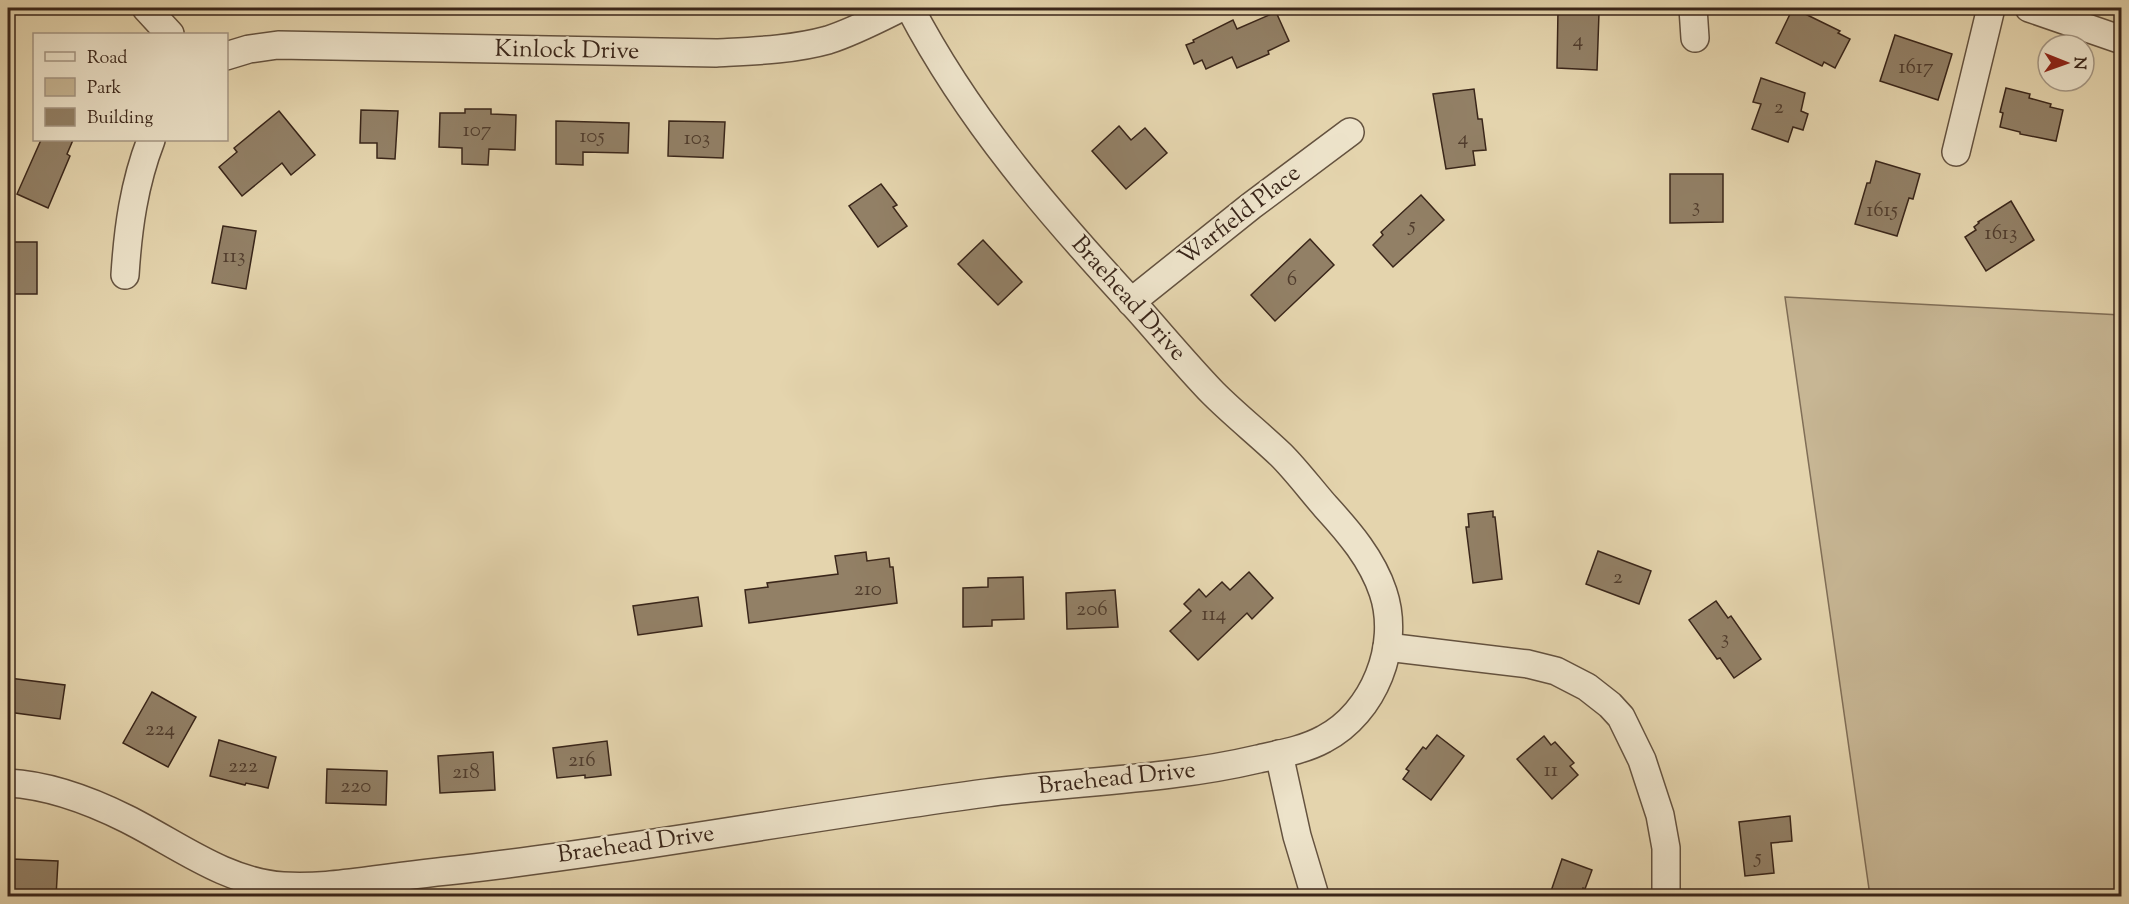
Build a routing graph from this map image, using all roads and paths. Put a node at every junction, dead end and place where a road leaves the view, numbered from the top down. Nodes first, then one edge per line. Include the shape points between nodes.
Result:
1 (146, 8) edge
2 (900, 8) edge
3 (910, 8) edge
4 (1694, 8) edge
5 (1991, 8) edge
6 (2029, 8) edge
7 (169, 33) edge
8 (1695, 38) dead end
9 (2121, 40) edge
10 (228, 55) edge
11 (1350, 132) dead end
12 (151, 141) edge
13 (1956, 152) dead end
14 (125, 275) dead end
15 (1131, 302) junction
16 (1387, 647) junction
17 (1279, 754) junction
18 (8, 783) edge
19 (246, 890) edge
20 (1315, 897) edge
21 (1666, 897) edge

1 - 7 street
2 - 10 street, Kinlock Drive via 826,40 772,50 716,53 278,45
3 - 15 street, Braehead Drive via 963,98 1023,178
4 - 8 street
5 - 13 street
6 - 9 street
11 - 15 street, Warfield Place
12 - 14 street via 136,184
15 - 16 street, Braehead Drive via 1211,391 1282,457 1352,536 1383,592 1389,619
16 - 17 street, Braehead Drive via 1374,688 1357,713 1322,741
16 - 21 street via 1556,671 1610,705 1622,717 1642,760 1660,814 1666,848
17 - 19 street, Braehead Drive via 1235,765 990,792 508,864 314,887
17 - 20 street
18 - 19 street, Braehead Drive via 46,787 122,816 215,867

